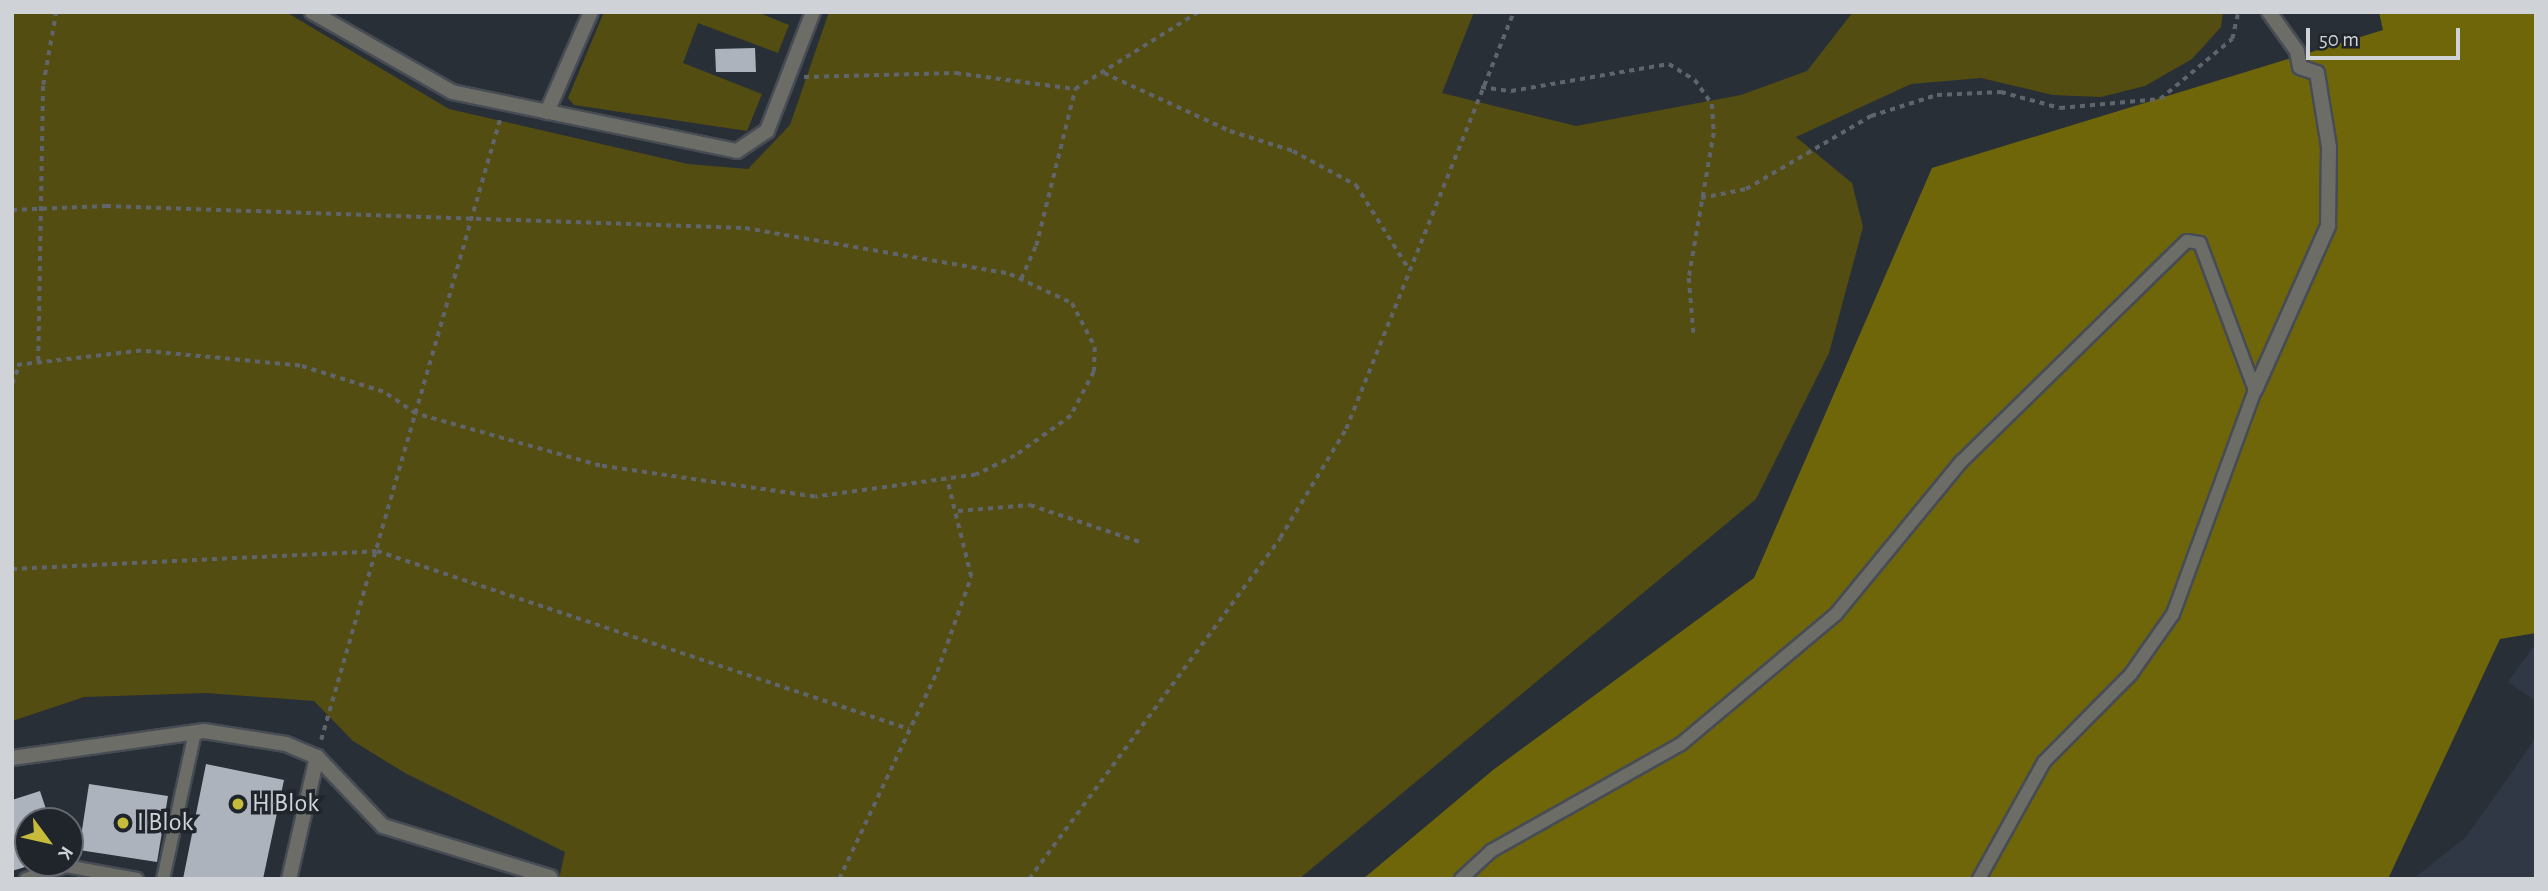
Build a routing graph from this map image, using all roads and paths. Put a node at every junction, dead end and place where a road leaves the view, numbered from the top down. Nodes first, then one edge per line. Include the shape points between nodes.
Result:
1 (56, 12) edge
2 (312, 12) edge
3 (590, 12) edge
4 (813, 12) edge
5 (1198, 12) edge
6 (1514, 12) edge
7 (2238, 12) edge
8 (2269, 12) edge
9 (1103, 72) junction
10 (788, 78) junction
11 (1481, 87) junction
12 (1075, 89) junction
13 (505, 103) junction
14 (547, 112) junction
15 (1701, 198) junction
16 (45, 208) junction
17 (12, 210) edge
18 (472, 217) junction
19 (1409, 269) junction
20 (1021, 279) junction
21 (1694, 337) dead end
22 (38, 361) junction
23 (20, 363) junction
24 (12, 366) edge
25 (12, 384) edge
26 (2255, 390) junction
27 (416, 414) junction
28 (947, 480) junction
29 (958, 511) junction
30 (1140, 542) dead end
31 (377, 551) junction
32 (12, 569) edge
33 (909, 729) junction
34 (195, 732) junction
35 (317, 757) junction
36 (12, 758) edge
37 (550, 877) edge
38 (26, 879) edge
39 (136, 879) edge
40 (163, 879) edge
41 (289, 879) edge
42 (838, 879) edge
43 (1030, 879) edge
44 (1461, 879) edge
45 (1979, 879) edge

1 - 16 path via 43,85
2 - 13 street via 452,92
3 - 14 street
4 - 10 street
5 - 9 path
6 - 11 path
7 - 15 path via 2232,39 2160,99 2060,108 2001,92 1937,95 1871,116 1746,189
8 - 26 street via 2297,51 2300,67 2317,73 2329,147 2328,226
9 - 12 path
9 - 19 path via 1230,131 1293,151 1356,185
10 - 12 path via 956,73
10 - 14 street via 767,131 737,151
11 - 15 path via 1511,91 1668,64 1695,80 1712,104 1714,133
11 - 19 path
12 - 20 path via 1036,246
13 - 14 street
13 - 18 path
15 - 21 path via 1689,278
16 - 17 path
16 - 18 path
16 - 22 path
18 - 20 path via 745,228
18 - 27 path
19 - 43 path via 1346,429 1280,538
20 - 28 path via 1072,303 1095,347 1094,372 1071,416 1016,456
22 - 23 path
22 - 27 path via 141,351 300,366 383,392
23 - 24 path
23 - 25 path
26 - 44 lane via 2210,260 2200,243 2187,241 1961,462 1836,614 1681,744 1491,851
26 - 45 lane via 2173,614 2131,674 2044,762
27 - 28 path via 600,466 815,497
27 - 31 path
28 - 29 path
29 - 30 path via 1030,505
29 - 33 path via 971,577
31 - 32 path
31 - 33 path
31 - 35 path
33 - 42 path
34 - 35 street via 286,744
34 - 36 street
34 - 40 lane
35 - 37 street via 383,826
35 - 41 street
38 - 39 lane via 66,866

